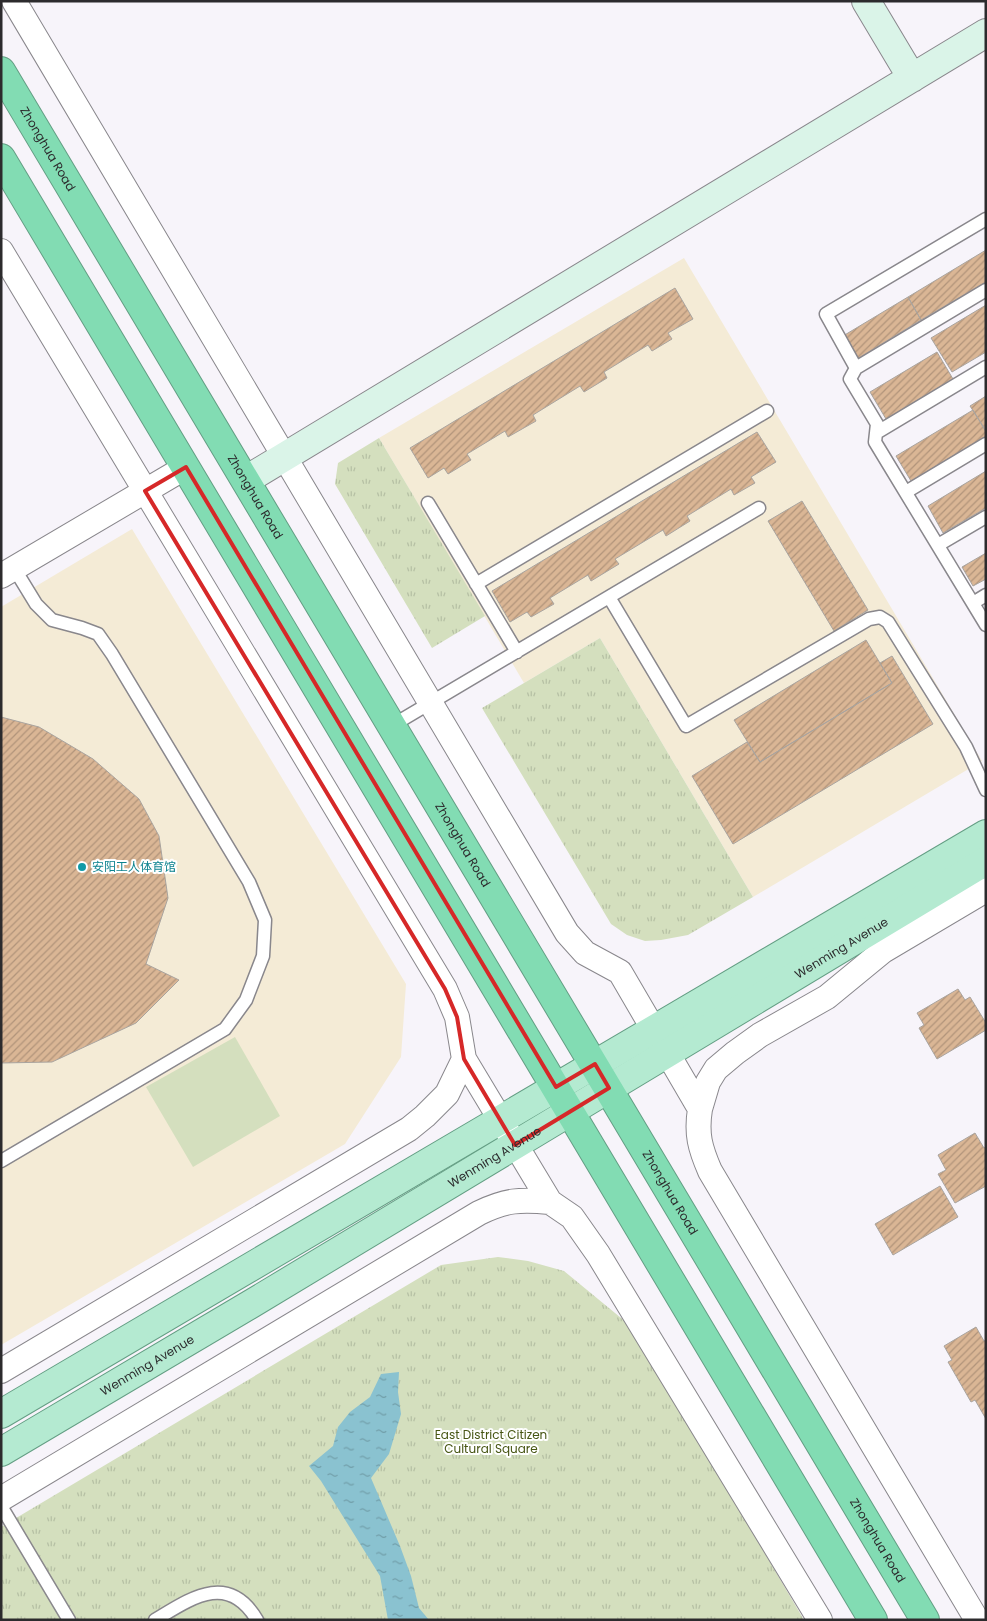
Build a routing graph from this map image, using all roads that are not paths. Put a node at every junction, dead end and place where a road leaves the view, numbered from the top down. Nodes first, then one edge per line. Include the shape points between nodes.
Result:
1 (14, 1) edge
2 (866, 1) edge
3 (986, 33) edge
4 (1, 71) edge
5 (912, 78) junction
6 (1, 158) edge
7 (984, 222) edge
8 (1, 252) edge
9 (986, 290) edge
10 (986, 367) edge
11 (856, 368) junction
12 (767, 411) dead end
13 (876, 433) junction
14 (986, 444) edge
15 (284, 457) junction
16 (186, 466) junction
17 (246, 480) junction
18 (145, 491) junction
19 (906, 492) junction
20 (428, 503) dead end
21 (759, 508) dead end
22 (986, 516) edge
23 (938, 546) junction
24 (8, 572) edge
25 (476, 584) junction
26 (986, 595) edge
27 (609, 597) junction
28 (973, 603) junction
29 (986, 625) edge
30 (517, 652) junction
31 (430, 703) junction
32 (393, 725) junction
33 (981, 767) edge
34 (986, 790) edge
35 (986, 834) edge
36 (986, 861) edge
37 (986, 890) edge
38 (653, 1029) junction
39 (667, 1053) junction
40 (464, 1060) junction
41 (595, 1064) junction
42 (556, 1087) junction
43 (609, 1088) junction
44 (700, 1109) junction
45 (571, 1111) junction
46 (500, 1119) junction
47 (515, 1145) junction
48 (1, 1161) edge
49 (550, 1202) junction
50 (1, 1371) edge
51 (1, 1414) edge
52 (1, 1452) edge
53 (1, 1499) edge
54 (1, 1506) edge
55 (69, 1620) edge
56 (155, 1620) edge
57 (257, 1620) edge
58 (820, 1620) edge
59 (873, 1620) edge
60 (925, 1620) edge
61 (978, 1620) edge

1 - 15 street
2 - 5 street
3 - 5 street
4 - 17 highway, Zhonghua Road
5 - 15 street
6 - 16 highway
7 - 11 lane via 826,314
8 - 18 street
9 - 11 lane
10 - 13 lane
11 - 13 lane via 850,379 877,424
12 - 25 lane
13 - 19 lane via 875,442
14 - 19 lane
15 - 17 street
15 - 31 street
16 - 18 street
16 - 42 highway
17 - 32 highway, Zhonghua Road
18 - 24 street
18 - 40 street via 445,989 457,1017
19 - 23 lane
20 - 25 lane
21 - 27 lane
22 - 23 lane
23 - 28 lane
24 - 48 lane via 52,620 98,634 249,882 265,920 263,956 246,1000 225,1029
25 - 30 lane
26 - 28 lane
27 - 30 lane
27 - 33 lane via 686,726 869,619 880,618 888,622
28 - 29 lane
30 - 31 lane
31 - 32 lane
31 - 38 street via 567,933 585,953 620,972
32 - 41 highway, Zhonghua Road
33 - 34 lane
35 - 38 main road, Wenming Avenue
36 - 39 main road, Wenming Avenue
37 - 44 street via 883,951 827,997 760,1035 736,1053 716,1069 708,1082
38 - 39 street
38 - 41 main road, Wenming Avenue
39 - 43 main road, Wenming Avenue
39 - 44 street
40 - 46 street
40 - 50 street via 448,1094 409,1129
41 - 42 main road, Wenming Avenue
41 - 43 highway, Zhonghua Road
42 - 45 highway
42 - 46 main road, Wenming Avenue
43 - 45 main road, Wenming Avenue
43 - 60 highway, Zhonghua Road
44 - 61 street via 700,1146 710,1170
45 - 47 main road, Wenming Avenue
45 - 59 highway
46 - 47 street
46 - 51 main road, Wenming Avenue
47 - 49 street
47 - 52 main road, Wenming Avenue
49 - 53 street via 524,1199 495,1205 479,1213
49 - 58 street via 572,1217 598,1254
54 - 55 lane
56 - 57 lane via 194,1596 213,1592 238,1598

